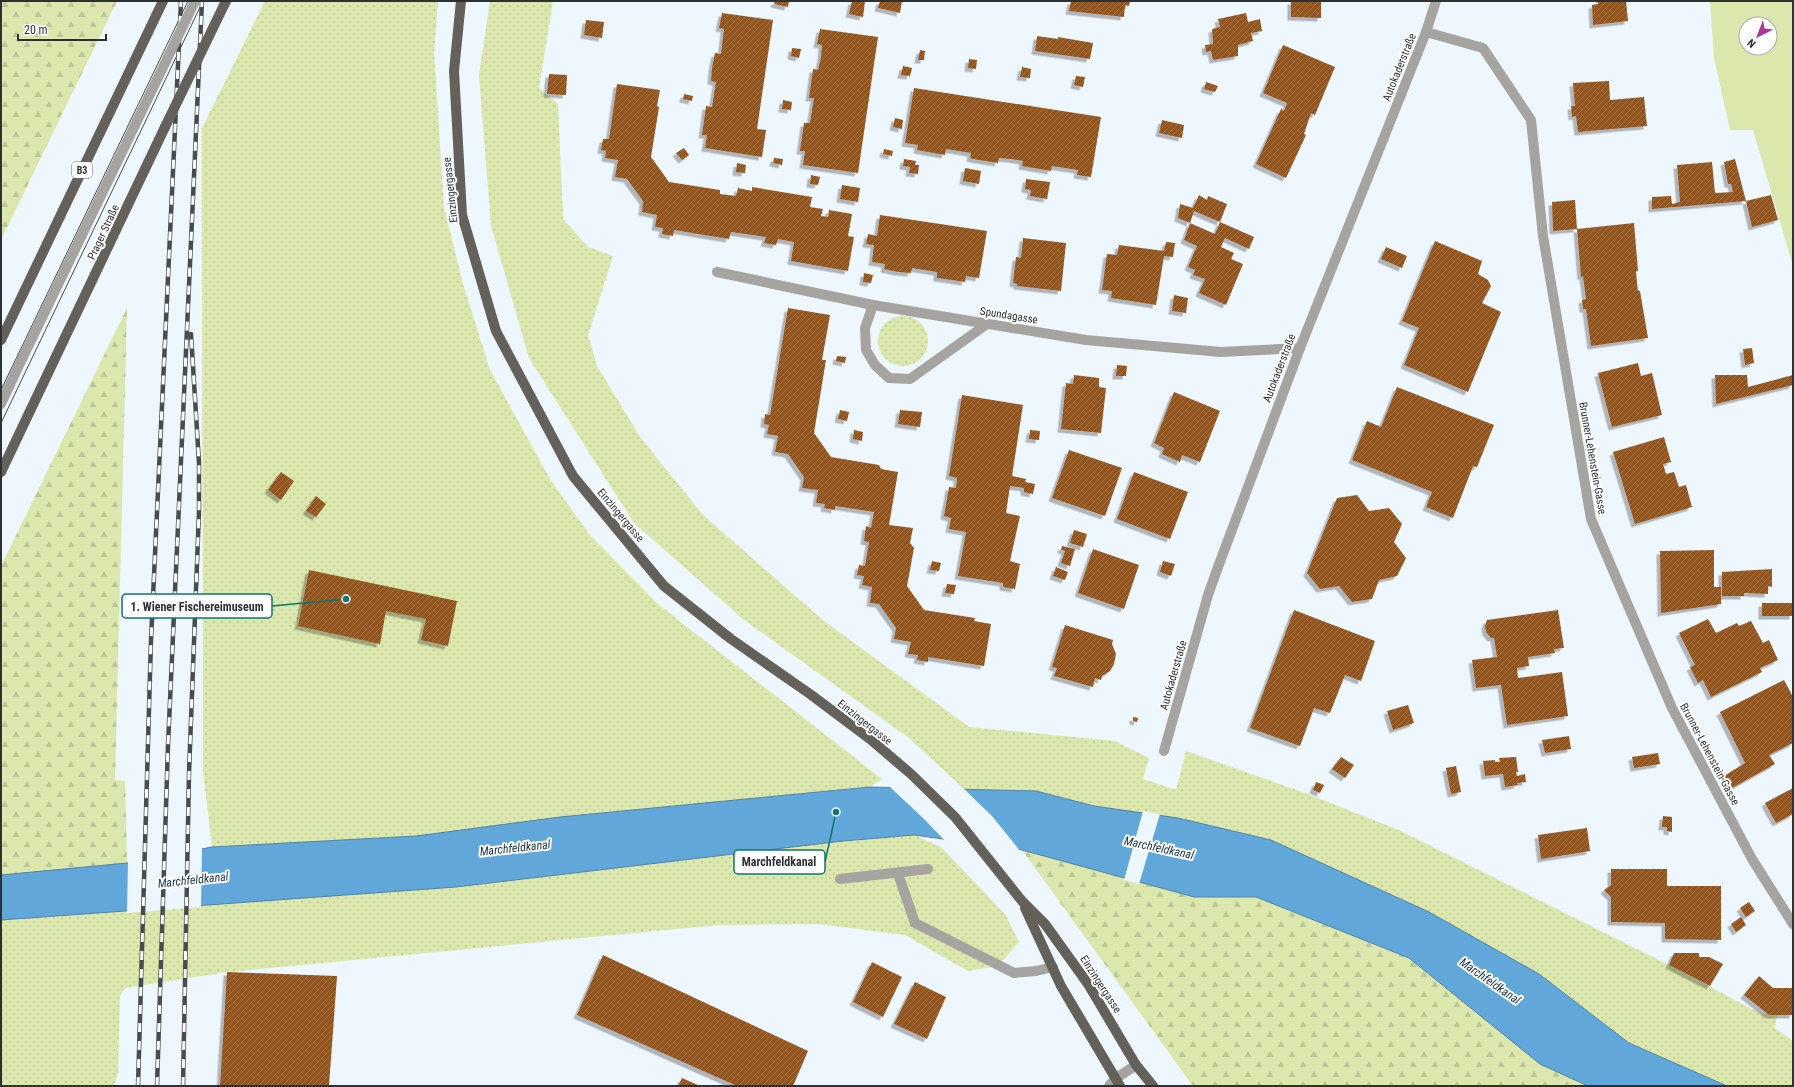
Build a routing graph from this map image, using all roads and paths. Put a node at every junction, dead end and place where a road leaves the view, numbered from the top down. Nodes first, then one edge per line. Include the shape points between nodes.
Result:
1 (163, 1) edge
2 (195, 1) edge
3 (226, 1) edge
4 (461, 1) edge
5 (1436, 1) edge
6 (1426, 32) junction
7 (717, 272) dead end
8 (873, 305) junction
9 (987, 324) junction
10 (1, 340) edge
11 (1300, 348) junction
12 (1, 404) edge
13 (1, 472) edge
14 (1164, 750) dead end
15 (928, 869) dead end
16 (898, 874) junction
17 (840, 879) dead end
18 (1022, 901) junction
19 (1793, 924) edge
20 (1053, 966) junction
21 (1136, 1065) junction
22 (1115, 1084) edge
23 (1153, 1086) edge

1 - 10 main road, B3
2 - 12 street, bridge
3 - 13 main road, Prager Straße, bridge
4 - 18 main road, Einzingergasse via 454,71 462,215 496,331 573,476 664,586 731,639 870,739 911,774 955,816
5 - 6 street, Autokaderstraße
6 - 11 street, Autokaderstraße
6 - 19 street, Brunner-Lehenstein-Gasse via 1483,48 1531,120 1543,236 1590,519 1672,708 1752,858
7 - 8 street, Spundagasse
8 - 9 street, Spundagasse
8 - 9 street via 865,328 866,350 875,365 889,378 910,379
9 - 11 street, Spundagasse via 1086,340 1221,352
11 - 14 street, Autokaderstraße via 1208,595
15 - 16 street
16 - 17 street
16 - 20 street via 915,922 1014,973
18 - 20 main road, Einzingergasse
18 - 21 main road, Einzingergasse via 1045,924 1084,978
20 - 22 main road, Einzingergasse
21 - 22 street
21 - 23 main road, Einzingergasse

